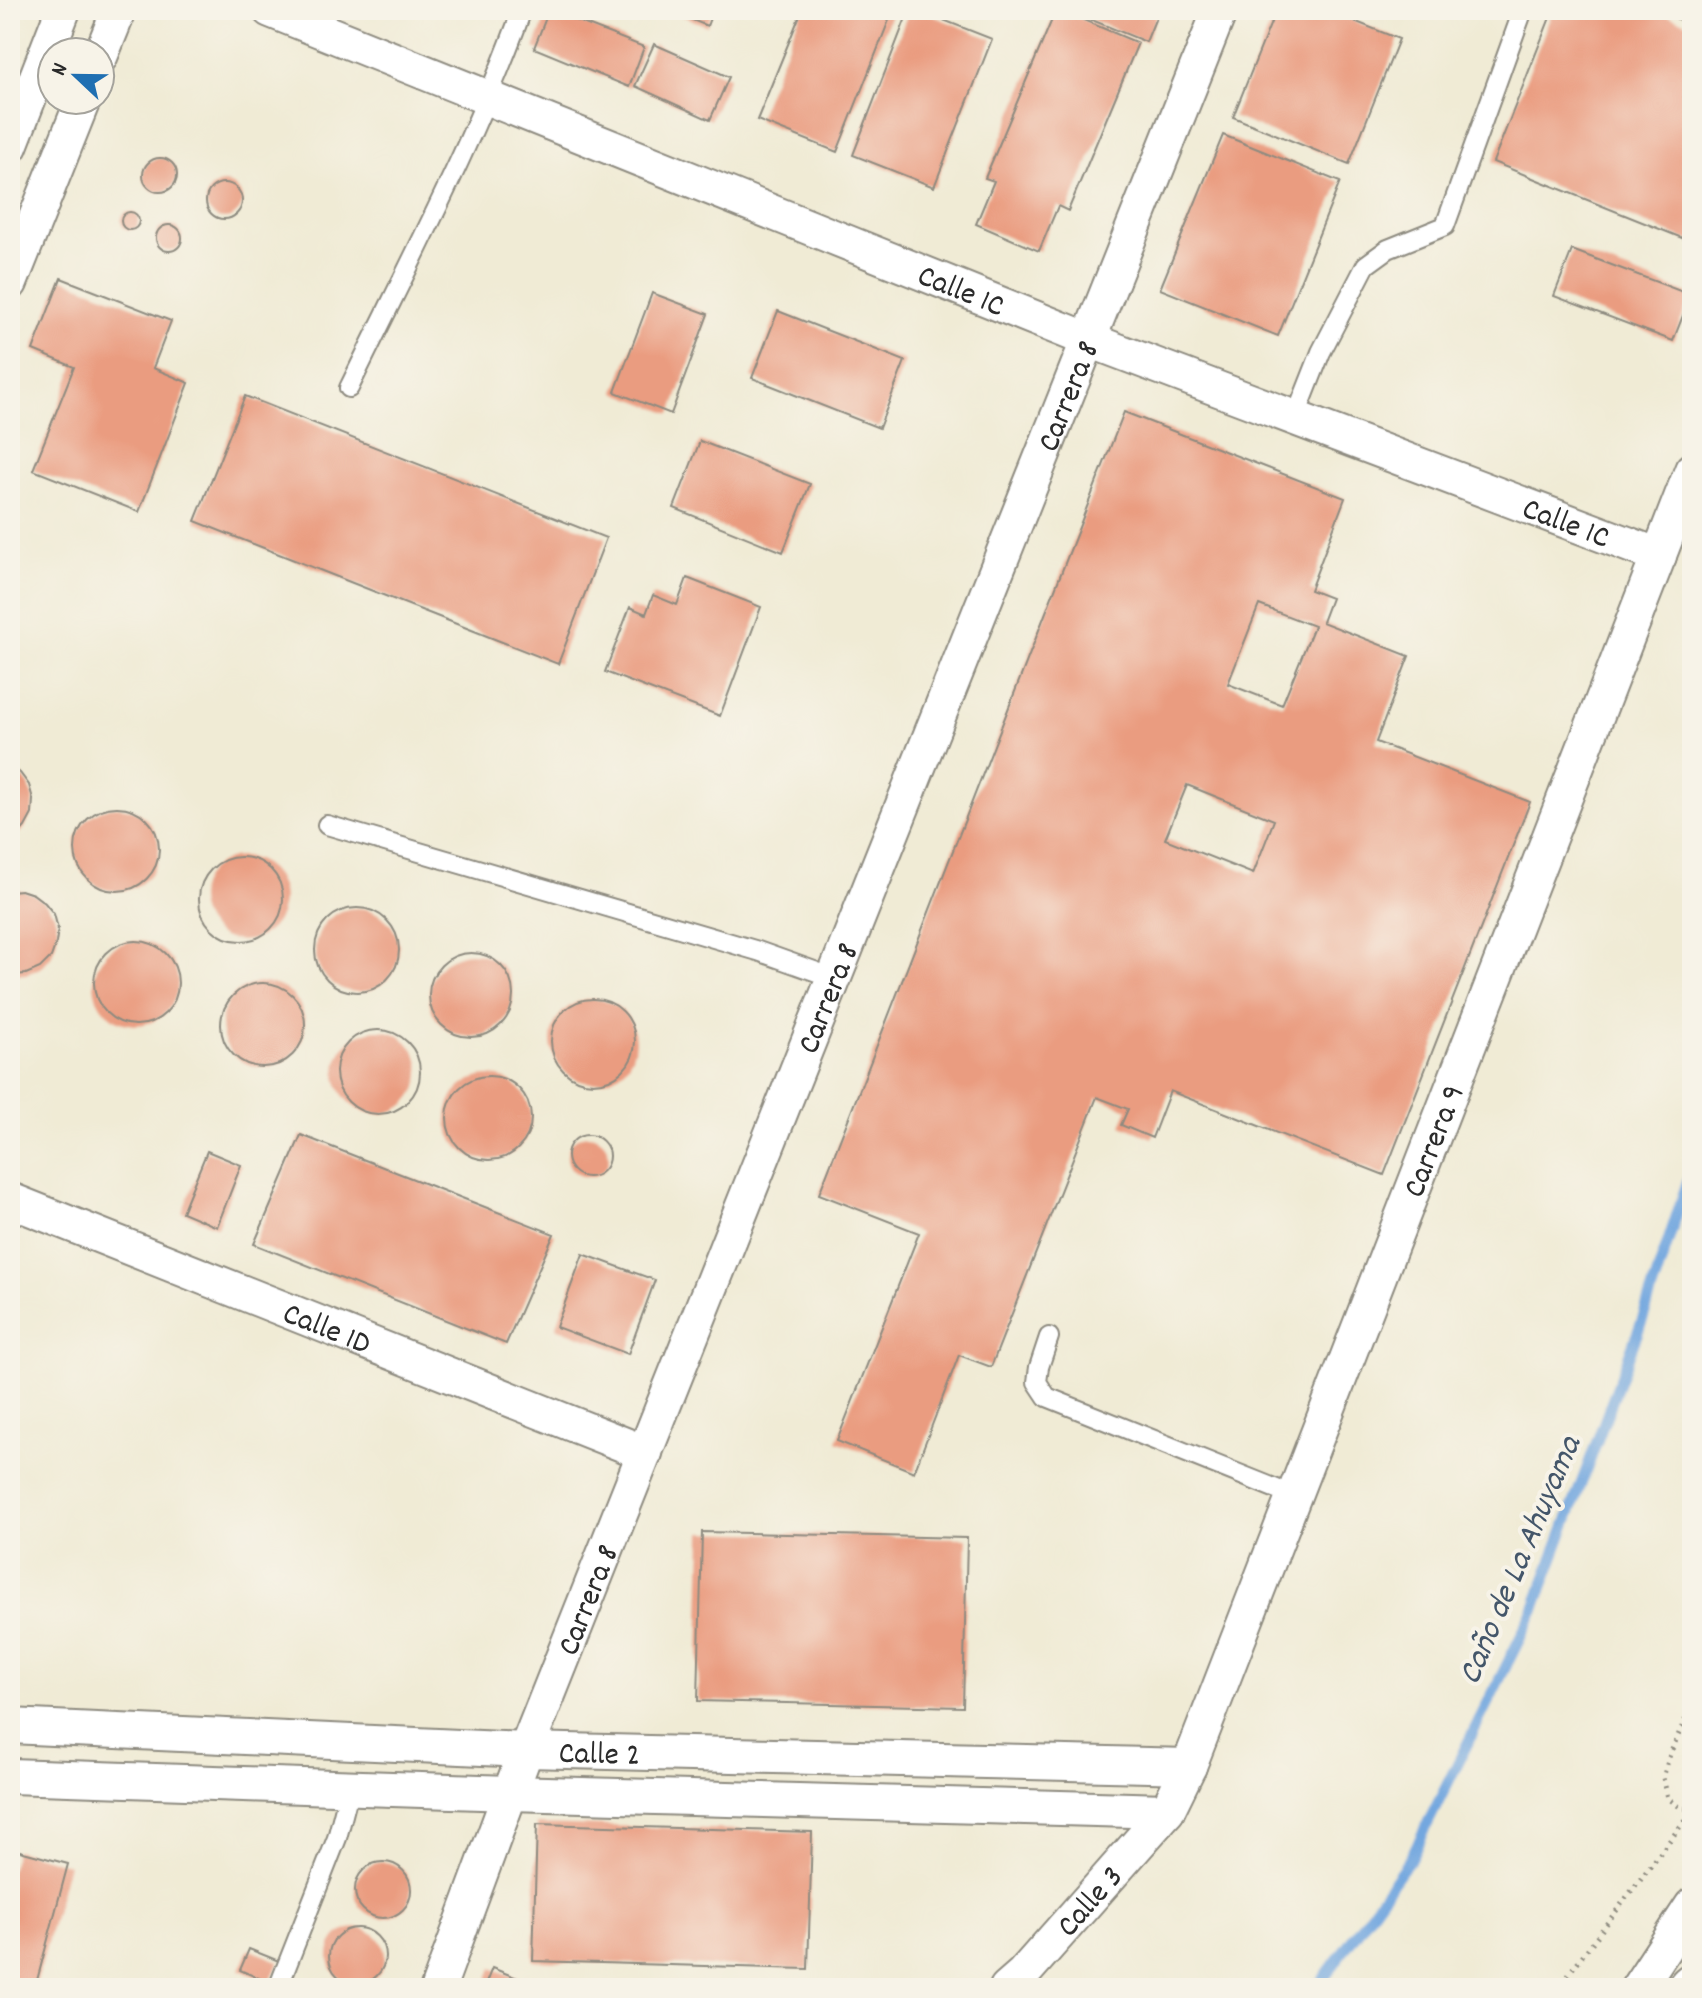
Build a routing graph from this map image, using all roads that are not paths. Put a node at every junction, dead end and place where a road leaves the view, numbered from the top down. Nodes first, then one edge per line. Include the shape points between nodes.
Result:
1 (63, 10) edge
2 (119, 10) edge
3 (270, 10) edge
4 (522, 10) edge
5 (1220, 10) edge
6 (1523, 10) edge
7 (108, 36) edge
8 (487, 97) junction
9 (77, 116) edge
10 (10, 146) edge
11 (10, 283) edge
12 (1089, 340) junction
13 (349, 388) dead end
14 (1295, 418) junction
15 (1692, 470) edge
16 (1659, 556) junction
17 (327, 825) dead end
18 (834, 978) junction
19 (10, 1200) edge
20 (1049, 1337) dead end
21 (645, 1453) junction
22 (1294, 1496) junction
23 (10, 1726) edge
24 (526, 1750) junction
25 (1189, 1766) junction
26 (10, 1776) edge
27 (350, 1788) junction
28 (510, 1793) junction
29 (1167, 1811) junction
30 (1692, 1906) edge
31 (278, 1988) edge
32 (438, 1988) edge
33 (1007, 1988) edge
34 (1638, 1988) edge

1 - 10 street
2 - 7 street
3 - 8 street, Calle 1C
4 - 8 lane
5 - 12 street, Carrera 8
6 - 14 lane via 1445,226 1388,249 1366,265 1321,352
8 - 12 street, Calle 1C
8 - 13 lane
9 - 11 street
12 - 14 street, Calle 1C
12 - 18 street, Carrera 8
14 - 16 street, Calle 1C
15 - 16 street, Carrera 9
16 - 22 street, Carrera 9
17 - 18 lane
18 - 21 street, Carrera 8
19 - 21 street, Calle 1D
20 - 22 lane via 1037,1382 1047,1397
21 - 24 street, Carrera 8
22 - 25 street, Carrera 9
23 - 24 street, Calle 2
24 - 25 street, Calle 2
24 - 28 street, Carrera 8
25 - 29 street, Carrera 9
26 - 27 street, Calle 2
27 - 28 street, Calle 2
27 - 31 lane via 337,1838
28 - 29 street, Calle 2
28 - 32 street, Carrera 8
29 - 33 street, Calle 3
30 - 34 street

